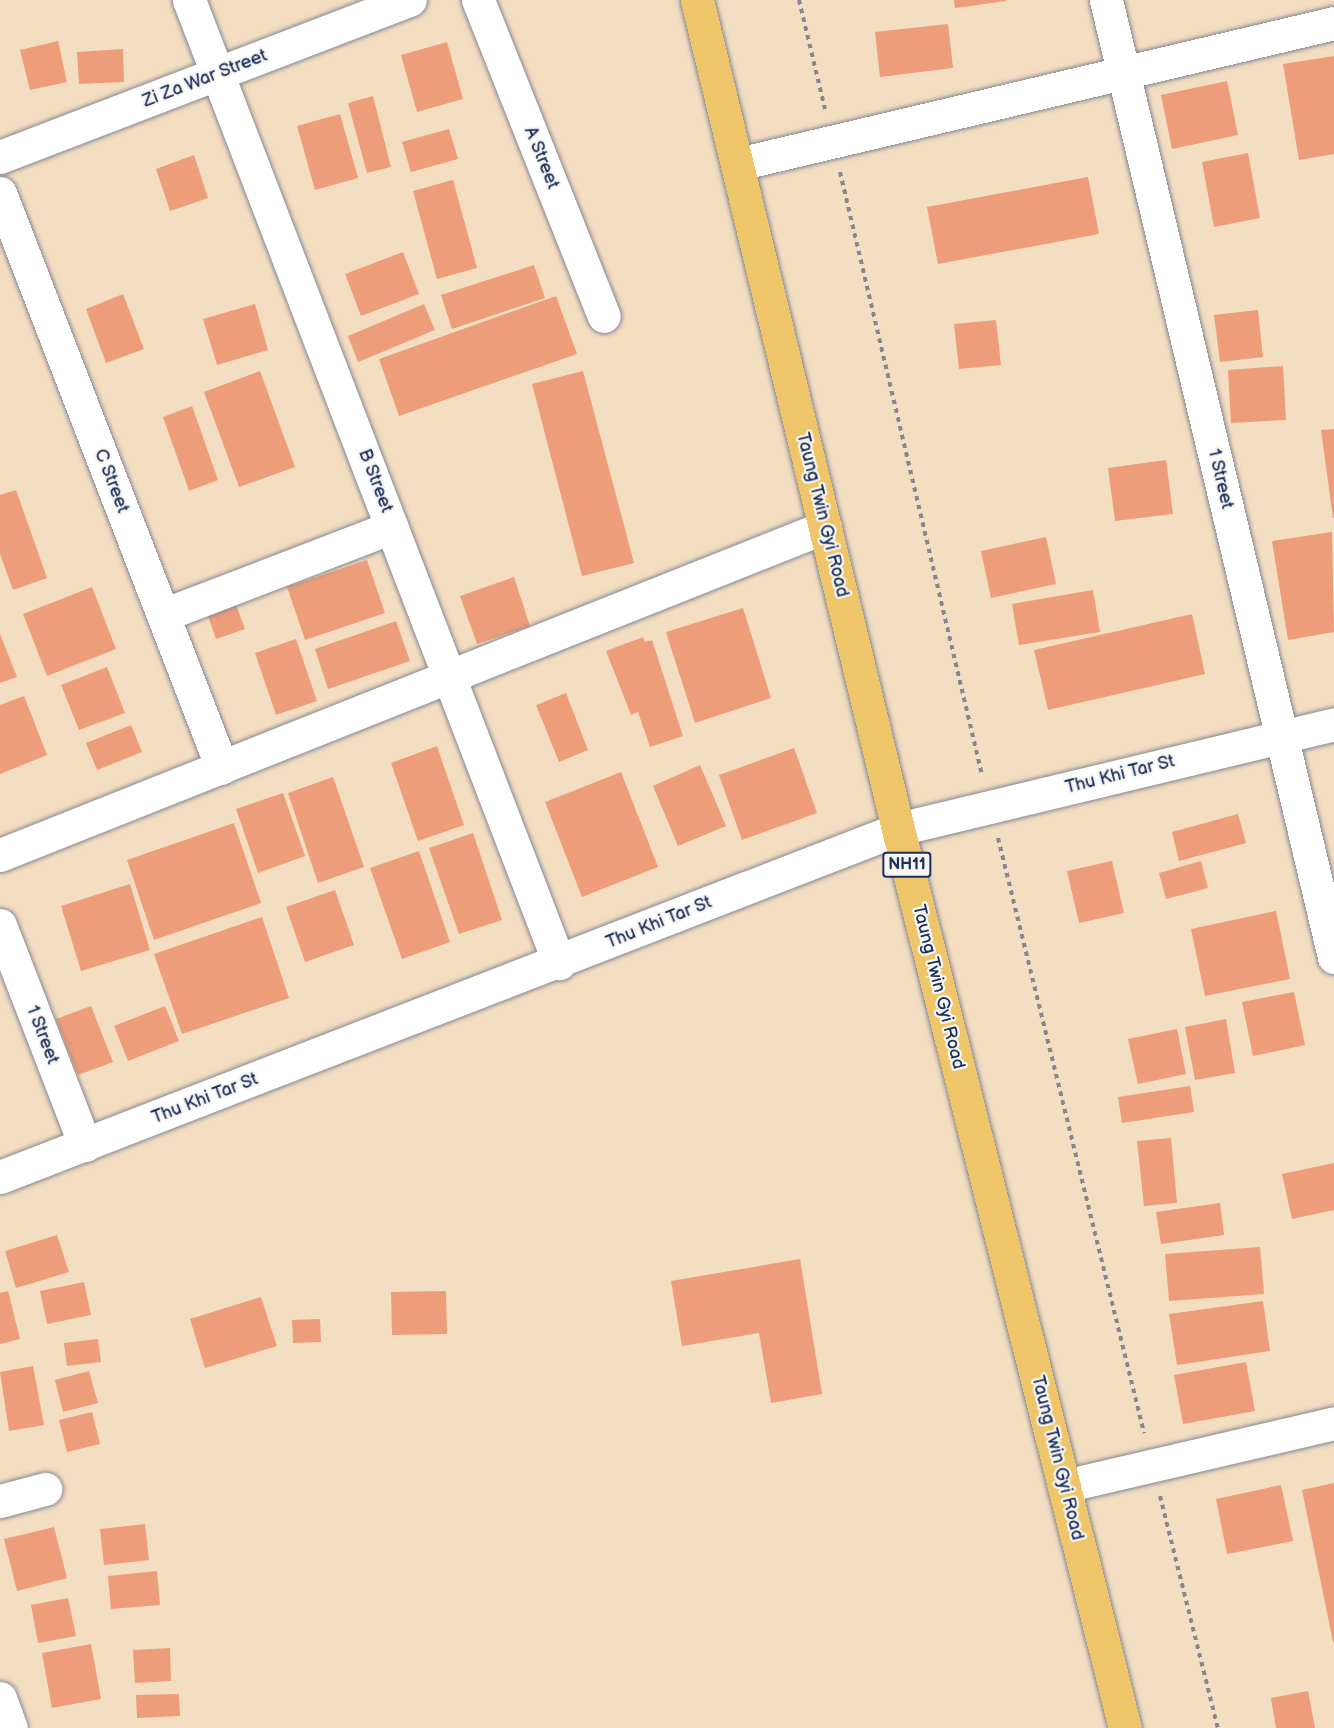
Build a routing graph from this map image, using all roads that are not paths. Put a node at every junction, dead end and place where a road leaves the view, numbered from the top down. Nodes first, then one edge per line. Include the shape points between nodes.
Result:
1 (189, 0) edge
2 (410, 0) edge
3 (478, 0) edge
4 (697, 0) edge
5 (1106, 0) edge
6 (1334, 23) edge
7 (219, 73) junction
8 (1123, 73) junction
9 (0, 157) edge
10 (738, 165) junction
11 (0, 193) edge
12 (604, 316) dead end
13 (392, 527) junction
14 (825, 527) junction
15 (163, 615) junction
16 (450, 679) junction
17 (1334, 724) edge
18 (1281, 736) junction
19 (222, 768) junction
20 (898, 829) junction
21 (0, 855) edge
22 (0, 925) edge
23 (1334, 957) edge
24 (559, 963) junction
25 (85, 1145) junction
26 (0, 1177) edge
27 (1334, 1423) edge
28 (1064, 1486) junction
29 (45, 1489) dead end
30 (0, 1501) edge
31 (0, 1698) edge
32 (11, 1728) edge
33 (1125, 1728) edge

1 - 7 street, B Street
2 - 7 street, Zi Za War Street
3 - 12 street, A Street
4 - 10 highway, Taung Twin Gyi Road / NH11
5 - 8 street, 1 Street
6 - 8 street
7 - 9 street, Zi Za War Street
7 - 13 street, B Street
8 - 10 street
8 - 18 street, 1 Street
10 - 14 highway, Taung Twin Gyi Road / NH11
11 - 15 street, C Street
13 - 15 street
13 - 16 street, B Street
14 - 16 street
14 - 20 highway, Taung Twin Gyi Road / NH11
15 - 19 street, C Street
16 - 19 street
16 - 24 street, B Street
17 - 18 street, Thu Khi Tar St
18 - 20 street, Thu Khi Tar St
18 - 23 street, 1 Street
19 - 21 street
20 - 24 street, Thu Khi Tar St
20 - 28 highway, Taung Twin Gyi Road / NH11
22 - 25 street, 1 Street
24 - 25 street, Thu Khi Tar St
25 - 26 street, Thu Khi Tar St
27 - 28 street
28 - 33 highway, Taung Twin Gyi Road / NH11
29 - 30 street
31 - 32 street

